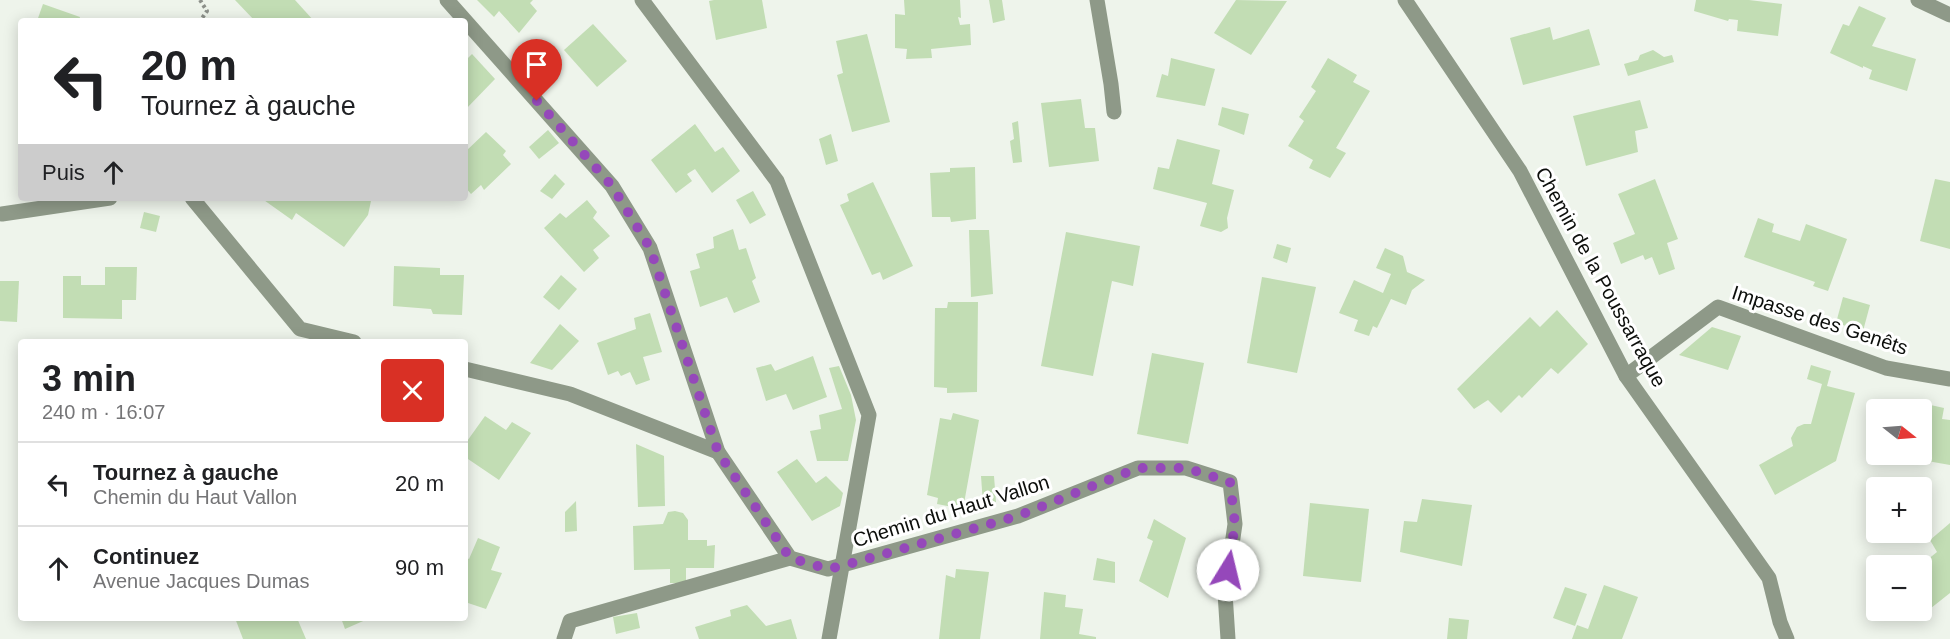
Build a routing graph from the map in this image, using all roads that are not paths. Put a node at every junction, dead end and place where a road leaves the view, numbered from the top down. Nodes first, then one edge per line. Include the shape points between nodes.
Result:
1 (447, 0) edge
2 (642, 0) edge
3 (1098, 0) edge
4 (1405, 0) edge
5 (1918, 0) edge
6 (1950, 15) edge
7 (463, 18) edge
8 (468, 24) edge
9 (1114, 112) dead end
10 (90, 201) edge
11 (194, 201) edge
12 (2, 214) dead end
13 (342, 339) edge
14 (468, 370) edge
15 (1626, 376) junction
16 (1950, 379) edge
17 (718, 452) junction
18 (790, 558) junction
19 (842, 566) junction
20 (564, 639) edge
21 (829, 639) edge
22 (1228, 639) edge
23 (1787, 639) edge

1 - 7 street
2 - 19 street via 777,181 869,415
3 - 9 street
4 - 15 street, Chemin de la Poussarraque via 1520,171
5 - 6 street
8 - 17 street via 612,186 650,248
10 - 12 street
11 - 13 street via 300,329
14 - 17 street via 570,394
15 - 16 street, Impasse des Genêts via 1718,308 1886,368
15 - 23 street, Chemin de la Poussarraque via 1769,578
17 - 18 street
18 - 19 street via 828,569
18 - 20 street via 570,621
19 - 21 street
19 - 22 street, Chemin du Haut Vallon via 1018,516 1138,468 1186,468 1230,482 1235,524 1225,593

